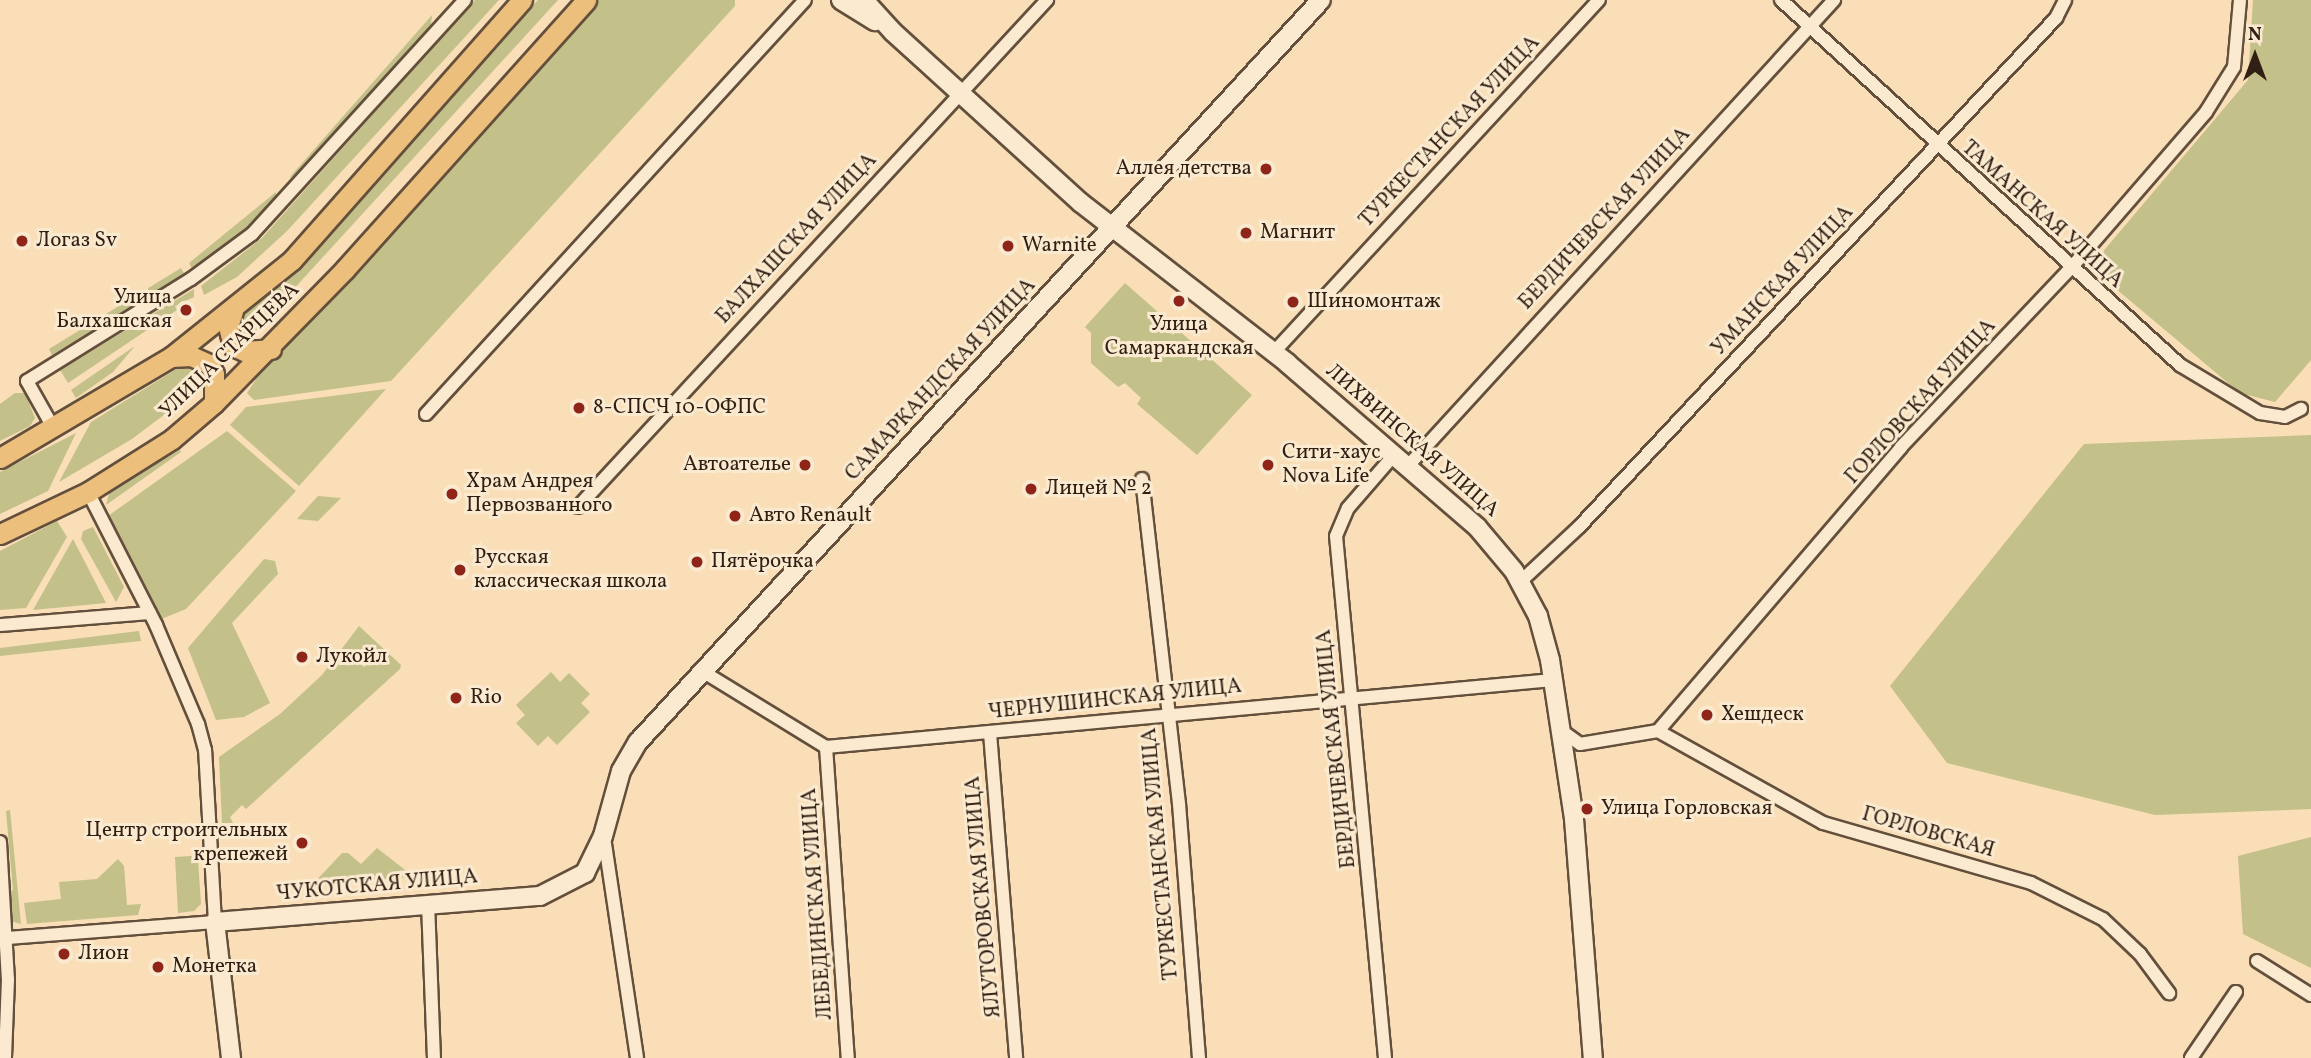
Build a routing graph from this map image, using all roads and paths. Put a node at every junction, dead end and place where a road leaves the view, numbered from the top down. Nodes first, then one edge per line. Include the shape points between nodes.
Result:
1 (465, 0) edge
2 (522, 0) edge
3 (586, 0) edge
4 (805, 0) edge
5 (841, 0) edge
6 (864, 0) edge
7 (1047, 0) edge
8 (1321, 0) edge
9 (1598, 0) edge
10 (1781, 0) edge
11 (1834, 0) edge
12 (2065, 0) edge
13 (2240, 0) edge
14 (1810, 27) junction
15 (893, 32) junction
16 (962, 91) junction
17 (1936, 146) junction
18 (1112, 227) junction
19 (2071, 268) junction
20 (233, 311) junction
21 (271, 348) junction
22 (1274, 352) junction
23 (172, 357) junction
24 (214, 403) junction
25 (2301, 409) dead end
26 (426, 414) dead end
27 (54, 429) junction
28 (0, 458) edge
29 (1401, 461) junction
30 (1142, 479) dead end
31 (88, 492) junction
32 (578, 507) dead end
33 (0, 534) edge
34 (1521, 581) junction
35 (150, 612) junction
36 (0, 625) edge
37 (702, 671) junction
38 (1553, 680) junction
39 (1352, 696) junction
40 (1167, 713) junction
41 (1558, 728) junction
42 (650, 729) joint
43 (1658, 731) junction
44 (990, 733) junction
45 (826, 747) junction
46 (604, 836) junction
47 (0, 842) edge
48 (428, 903) junction
49 (215, 922) junction
50 (3, 924) edge
51 (7, 938) junction
52 (2257, 961) dead end
53 (2236, 992) dead end
54 (2169, 993) dead end
55 (2311, 995) edge
56 (5, 1058) edge
57 (231, 1058) edge
58 (434, 1058) edge
59 (638, 1058) edge
60 (848, 1058) edge
61 (1016, 1058) edge
62 (1199, 1058) edge
63 (1385, 1058) edge
64 (1593, 1058) edge
65 (2191, 1058) edge

1 - 27 street via 252,234 191,279 27,381
2 - 20 main road, УЛИЦА СТАРЦЕВА via 292,260
3 - 21 main road, УЛИЦА СТАРЦЕВА
4 - 26 street
5 - 15 main road
6 - 15 main road
7 - 16 street, БАЛХАШСКАЯ УЛИЦА
8 - 18 main road, САМАРКАНДСКАЯ УЛИЦА
9 - 22 street, ТУРКЕСТАНСКАЯ УЛИЦА
10 - 14 street, ТАМАНСКАЯ УЛИЦА
11 - 14 street, БЕРДИЧЕВСКАЯ УЛИЦА
12 - 17 street, УМАНСКАЯ УЛИЦА via 2056,18
13 - 19 street, ГОРЛОВСКАЯ УЛИЦА via 2234,67 2206,111
14 - 17 street, ТАМАНСКАЯ УЛИЦА
14 - 29 street, БЕРДИЧЕВСКАЯ УЛИЦА
15 - 16 main road, ЛИХВИНСКАЯ УЛИЦА
16 - 18 main road, ЛИХВИНСКАЯ УЛИЦА
16 - 32 street, БАЛХАШСКАЯ УЛИЦА
17 - 19 street, ТАМАНСКАЯ УЛИЦА
17 - 34 street, УМАНСКАЯ УЛИЦА via 1579,527
18 - 22 main road, ЛИХВИНСКАЯ УЛИЦА
18 - 37 main road, САМАРКАНДСКАЯ УЛИЦА
19 - 25 street, ТАМАНСКАЯ УЛИЦА via 2179,365 2260,413 2285,416
19 - 43 street, ГОРЛОВСКАЯ УЛИЦА via 1901,447
20 - 21 main road via 228,326 233,346 244,351
20 - 23 main road, УЛИЦА СТАРЦЕВА
21 - 24 main road, УЛИЦА СТАРЦЕВА
22 - 29 main road, ЛИХВИНСКАЯ УЛИЦА
23 - 24 main road via 191,356 209,364 214,374
23 - 27 main road, УЛИЦА СТАРЦЕВА
24 - 31 main road, УЛИЦА СТАРЦЕВА via 172,439
27 - 28 main road, УЛИЦА СТАРЦЕВА
29 - 34 main road, ЛИХВИНСКАЯ УЛИЦА via 1486,536
29 - 39 street, БЕРДИЧЕВСКАЯ УЛИЦА via 1348,508 1336,536
30 - 40 street, ТУРКЕСТАНСКАЯ УЛИЦА
31 - 33 main road, УЛИЦА СТАРЦЕВА
31 - 35 street
34 - 38 main road, ЛИХВИНСКАЯ УЛИЦА via 1542,629
35 - 36 street
35 - 49 street via 205,750
37 - 42 main road, САМАРКАНДСКАЯ УЛИЦА
37 - 45 street
38 - 39 street, ЧЕРНУШИНСКАЯ УЛИЦА
38 - 41 main road, ЛИХВИНСКАЯ УЛИЦА
39 - 40 street, ЧЕРНУШИНСКАЯ УЛИЦА
39 - 63 street, БЕРДИЧЕВСКАЯ УЛИЦА
40 - 44 street, ЧЕРНУШИНСКАЯ УЛИЦА
40 - 62 street, ТУРКЕСТАНСКАЯ УЛИЦА
41 - 43 street via 1580,744
41 - 64 main road, ЛИХВИНСКАЯ УЛИЦА via 1573,811
42 - 46 main road, ЧУКОТСКАЯ УЛИЦА via 621,771
43 - 54 street, ГОРЛОВСКАЯ via 1823,823 2031,883 2103,919 2140,954
44 - 45 street, ЧЕРНУШИНСКАЯ УЛИЦА
44 - 61 street, ЯЛУТОРОВСКАЯ УЛИЦА
45 - 60 street, ЛЕБЕДИНСКАЯ УЛИЦА
46 - 48 main road, ЧУКОТСКАЯ УЛИЦА via 585,873 540,896
46 - 59 street
47 - 50 street
48 - 49 main road, ЧУКОТСКАЯ УЛИЦА
48 - 58 street
49 - 51 street, ЧУКОТСКАЯ УЛИЦА
49 - 57 main road
50 - 51 street
51 - 56 street
52 - 55 street
53 - 65 street

